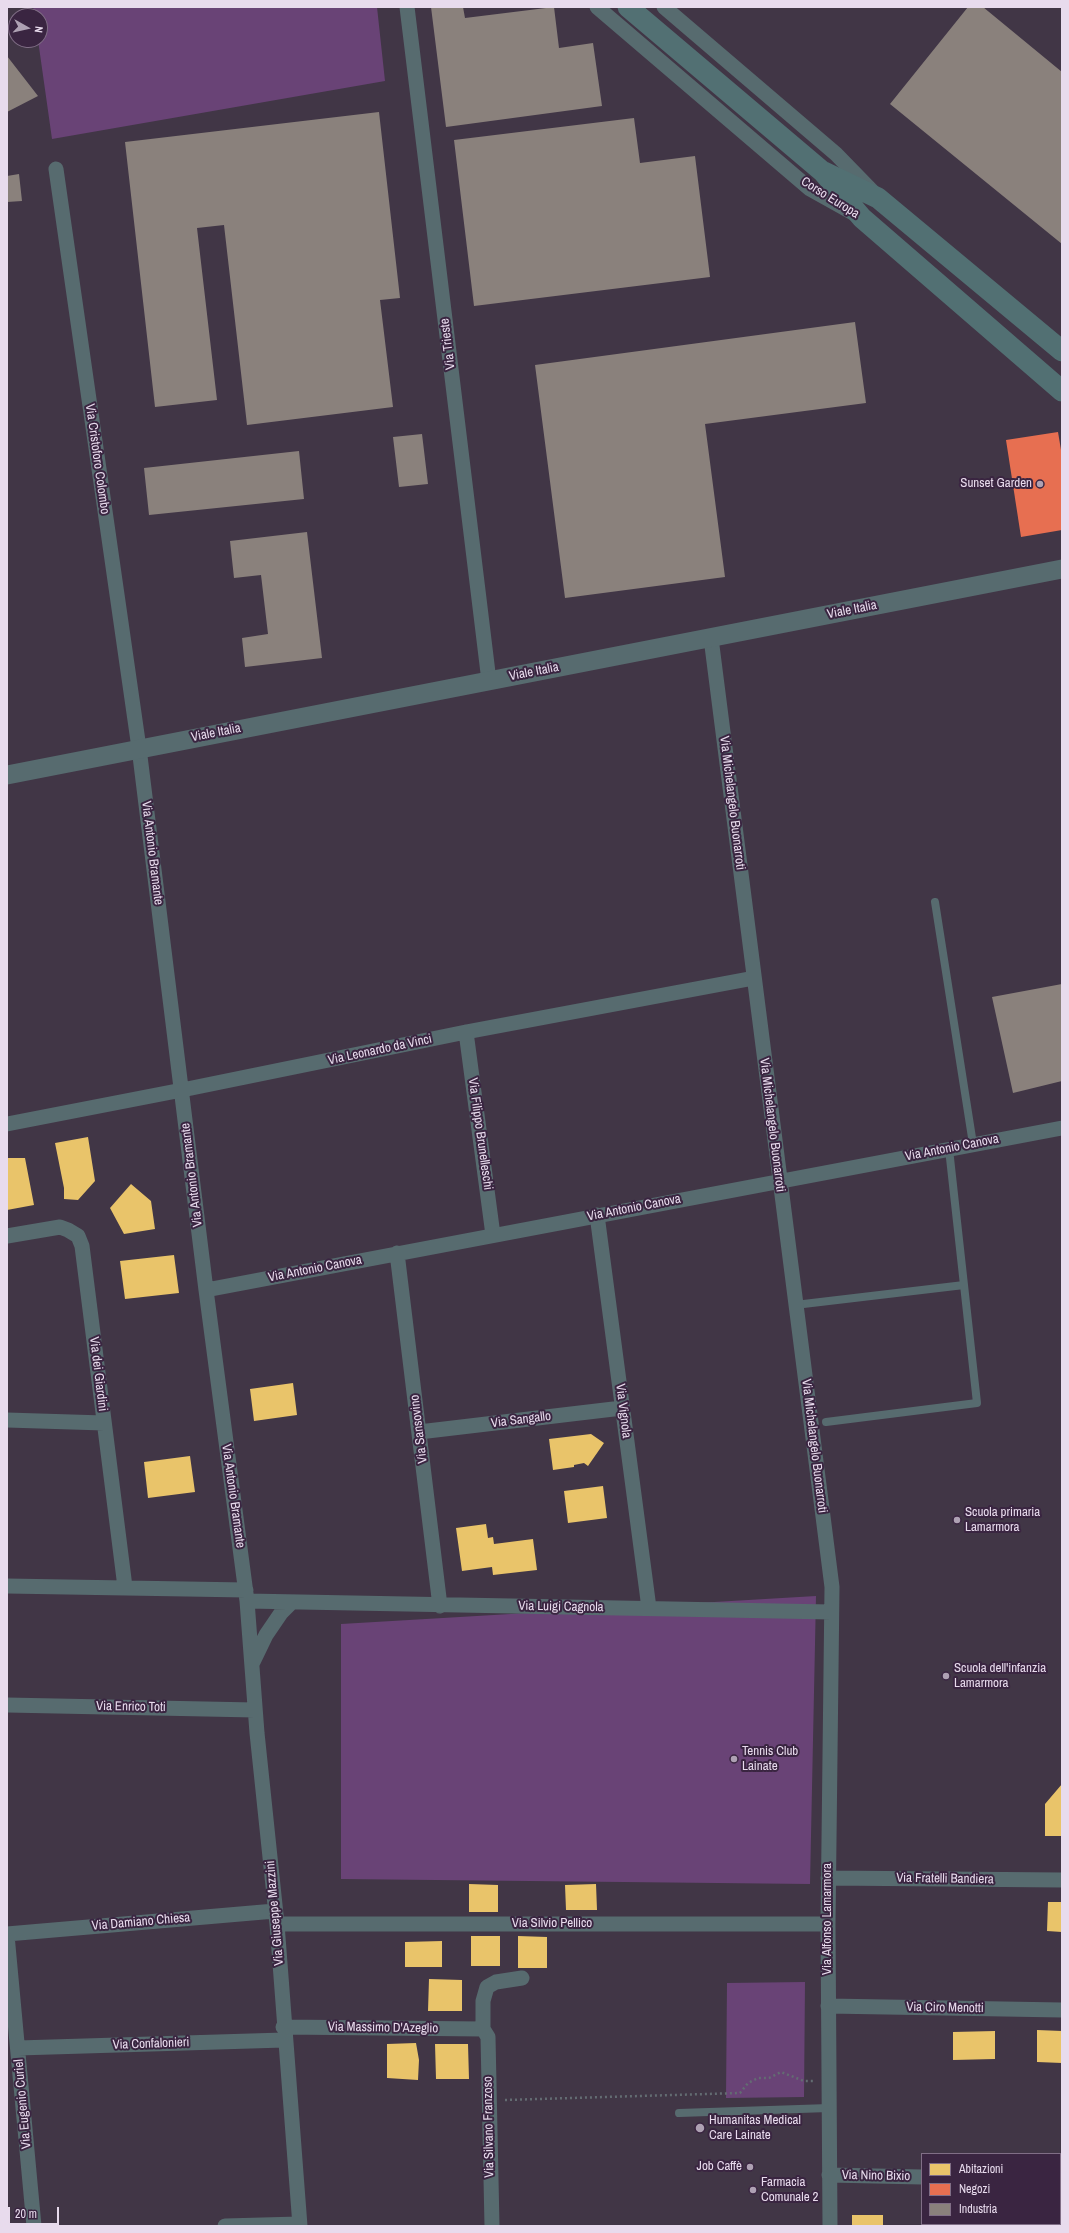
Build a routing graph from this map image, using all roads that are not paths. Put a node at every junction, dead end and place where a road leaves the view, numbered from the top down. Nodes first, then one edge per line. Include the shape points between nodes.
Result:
1 (406, 7) edge
2 (597, 7) edge
3 (628, 7) edge
4 (664, 7) edge
5 (56, 169) dead end
6 (823, 172) junction
7 (878, 198) junction
8 (862, 218) junction
9 (1062, 351) edge
10 (1062, 390) edge
11 (1062, 569) edge
12 (710, 638) junction
13 (489, 681) junction
14 (139, 748) junction
15 (7, 775) edge
16 (935, 902) dead end
17 (754, 978) junction
18 (466, 1032) junction
19 (182, 1090) junction
20 (7, 1124) edge
21 (1062, 1128) edge
22 (973, 1144) junction
23 (949, 1149) junction
24 (779, 1181) junction
25 (597, 1215) junction
26 (493, 1235) junction
27 (7, 1236) edge
28 (397, 1253) junction
29 (964, 1285) junction
30 (206, 1290) junction
31 (795, 1305) junction
32 (622, 1408) junction
33 (7, 1420) edge
34 (826, 1422) dead end
35 (104, 1423) junction
36 (419, 1432) junction
37 (7, 1586) edge
38 (125, 1587) junction
39 (246, 1595) junction
40 (291, 1603) junction
41 (440, 1606) junction
42 (648, 1608) junction
43 (831, 1612) junction
44 (252, 1664) junction
45 (7, 1705) edge
46 (256, 1710) junction
47 (828, 1878) junction
48 (1062, 1880) edge
49 (276, 1917) junction
50 (828, 1924) junction
51 (7, 1934) edge
52 (522, 1978) dead end
53 (828, 2006) junction
54 (1062, 2010) edge
55 (483, 2029) junction
56 (284, 2034) junction
57 (18, 2048) junction
58 (829, 2108) junction
59 (679, 2113) dead end
60 (829, 2175) junction
61 (921, 2177) edge
62 (299, 2225) edge
63 (34, 2226) edge
64 (225, 2226) edge
65 (492, 2226) edge
66 (830, 2226) edge

1 - 13 street, Via Trieste
2 - 8 street, Corso Europa via 810,189
3 - 6 main road
4 - 7 street via 836,154
5 - 14 street, Via Cristoforo Colombo
6 - 7 main road
6 - 8 main road
7 - 9 main road
8 - 10 main road, Corso Europa
11 - 12 street, Viale Italia
12 - 13 street, Viale Italia
12 - 17 street, Via Michelangelo Buonarroti
13 - 14 street, Viale Italia
14 - 15 street, Viale Italia
14 - 19 street, Via Antonio Bramante
16 - 22 lane
17 - 18 street, Via Leonardo da Vinci
17 - 24 street, Via Michelangelo Buonarroti
18 - 19 street, Via Leonardo da Vinci
18 - 26 street, Via Filippo Brunelleschi
19 - 20 street, Via Leonardo da Vinci
19 - 30 street, Via Antonio Bramante
21 - 22 street, Via Antonio Canova
22 - 23 street, Via Antonio Canova
23 - 24 street, Via Antonio Canova
23 - 29 lane
24 - 25 street, Via Antonio Canova
24 - 31 street, Via Michelangelo Buonarroti
25 - 26 street, Via Antonio Canova
25 - 32 street, Via Vignola
26 - 28 street, Via Antonio Canova
27 - 35 street, Via dei Giardini via 60,1227 78,1236 82,1246
28 - 30 street, Via Antonio Canova
28 - 36 street, Via Sansovino
29 - 31 lane
29 - 34 lane via 977,1403
30 - 39 street, Via Antonio Bramante
31 - 43 street, Via Michelangelo Buonarroti via 832,1587
32 - 36 street, Via Sangallo
32 - 42 street, Via Vignola
33 - 35 street
35 - 38 street, Via dei Giardini
36 - 41 street, Via Sansovino
37 - 38 street, Via Luigi Cagnola
38 - 39 street, Via Luigi Cagnola
39 - 40 street, Via Luigi Cagnola
39 - 44 street, Via Giuseppe Mazzini
40 - 41 street, Via Luigi Cagnola
40 - 44 street via 266,1635
41 - 42 street, Via Luigi Cagnola
42 - 43 street, Via Luigi Cagnola
43 - 47 street, Via Alfonso Lamarmora
44 - 46 street, Via Giuseppe Mazzini
45 - 46 street, Via Enrico Toti
46 - 49 street, Via Giuseppe Mazzini
47 - 48 street, Via Fratelli Bandiera
47 - 50 street, Via Alfonso Lamarmora
49 - 50 street, Via Silvio Pellico
49 - 51 street, Via Damiano Chiesa
49 - 56 street, Via Giuseppe Mazzini
50 - 53 street, Via Alfonso Lamarmora
51 - 57 street, Via Eugenio Curiel
52 - 55 street, Via Silvano Franzoso via 496,1982 487,1987 483,2001
53 - 54 street, Via Ciro Menotti
53 - 58 street, Via Alfonso Lamarmora
55 - 56 street, Via Massimo D'Azeglio
55 - 65 street, Via Silvano Franzoso via 488,2037
56 - 57 street, Via Confalonieri
56 - 62 street, Via Giuseppe Mazzini
57 - 63 street, Via Eugenio Curiel
58 - 59 lane
58 - 60 street, Via Alfonso Lamarmora
60 - 61 street, Via Nino Bixio
60 - 66 street, Via Alfonso Lamarmora
62 - 64 street

